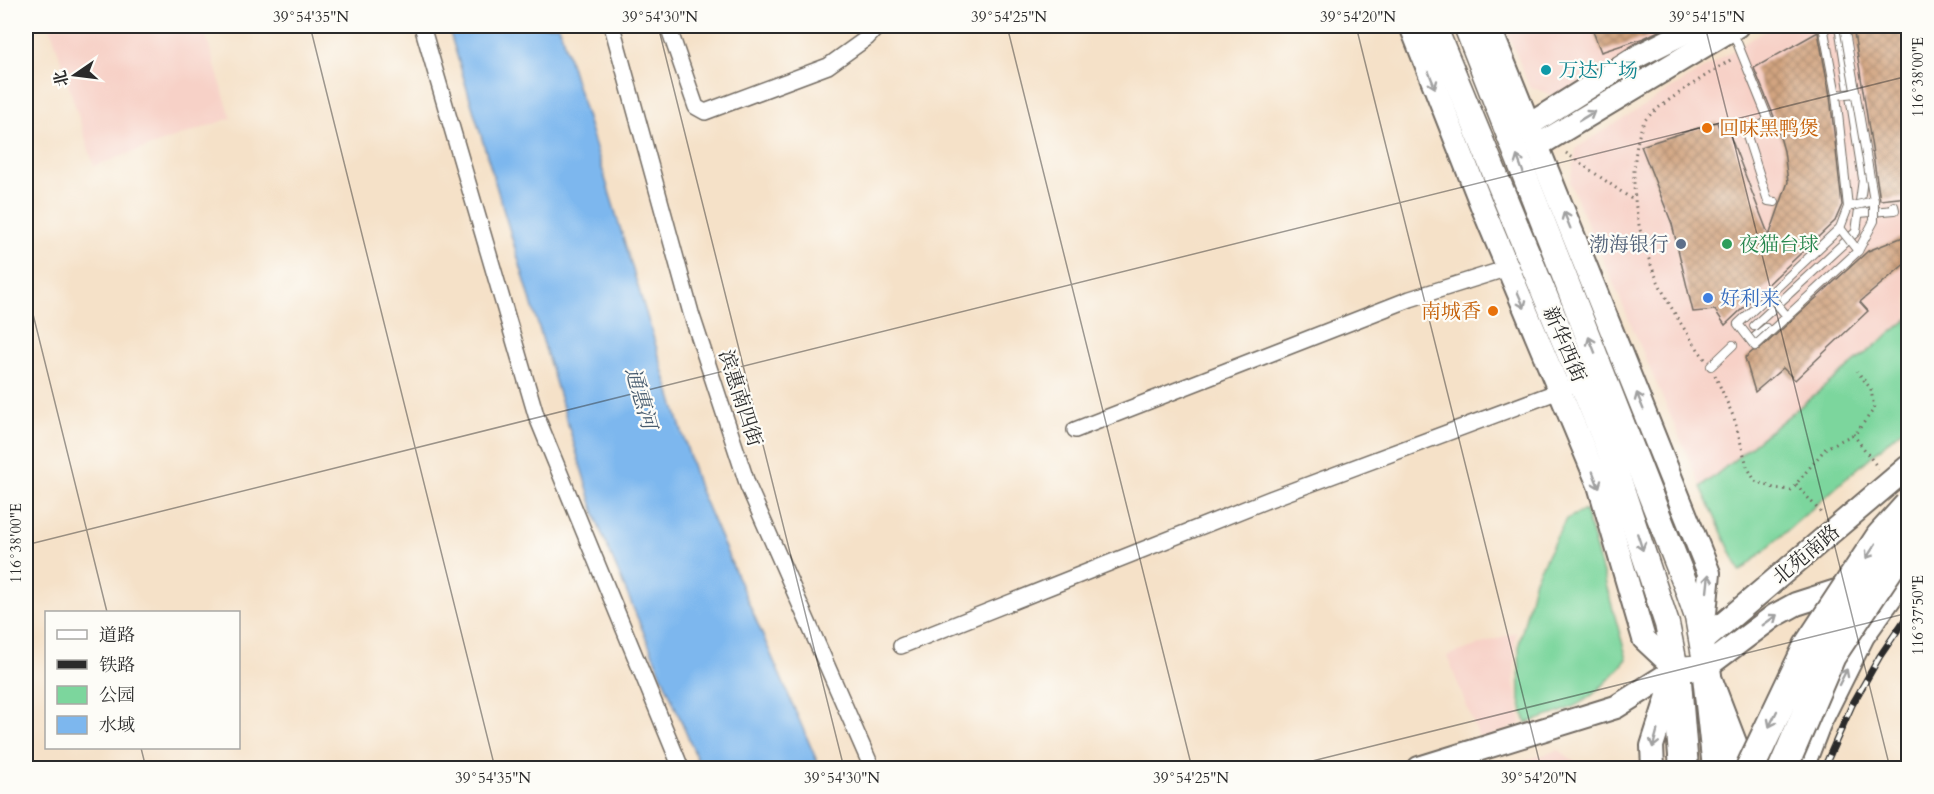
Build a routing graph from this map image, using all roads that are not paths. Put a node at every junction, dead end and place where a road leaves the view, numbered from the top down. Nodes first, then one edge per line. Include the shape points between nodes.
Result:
1 (422, 26) edge
2 (612, 26) edge
3 (668, 26) edge
4 (878, 26) edge
5 (1411, 26) edge
6 (1434, 26) edge
7 (1466, 26) edge
8 (1489, 26) edge
9 (1698, 26) edge
10 (1823, 26) edge
11 (1734, 27) edge
12 (1840, 27) edge
13 (1856, 93) junction
14 (1836, 95) junction
15 (1533, 136) junction
16 (1874, 201) junction
17 (1775, 202) dead end
18 (1894, 206) dead end
19 (1848, 207) junction
20 (1855, 217) junction
21 (1840, 228) junction
22 (1858, 251) junction
23 (1508, 268) junction
24 (1769, 295) junction
25 (1769, 312) junction
26 (1787, 316) junction
27 (1776, 320) dead end
28 (1754, 326) dead end
29 (1766, 328) dead end
30 (1751, 340) junction
31 (1733, 345) dead end
32 (1711, 366) road end
33 (1580, 380) junction
34 (1560, 392) junction
35 (1075, 430) dead end
36 (1908, 467) edge
37 (1908, 506) edge
38 (1908, 540) edge
39 (1908, 568) edge
40 (1908, 573) edge
41 (901, 645) dead end
42 (1704, 654) junction
43 (1676, 669) junction
44 (681, 768) edge
45 (872, 768) edge
46 (1419, 768) edge
47 (1653, 768) edge
48 (1684, 768) edge
49 (1717, 768) edge
50 (1740, 768) edge
51 (1750, 768) edge
52 (1783, 768) edge
53 (1802, 768) edge

1 - 44 street via 536,415
2 - 45 street, 滨惠南四街 via 691,313 748,486
3 - 4 street via 696,107 705,112 828,66
5 -> 23 street
6 - 33 main road, 新华西街
42 -> 7 main road, 新华西街 via 1686,585 1635,449
8 - 15 street
9 - 15 street via 1640,56
10 - 14 lane, bridge
15 -> 11 street
11 - 17 lane via 1769,121 1746,133 1768,201
12 - 13 lane, bridge
12 - 20 lane via 1863,179
13 - 14 lane, bridge
13 - 16 lane, bridge
14 - 19 lane, bridge
42 -> 15 street via 1709,573
16 - 19 lane, bridge
16 - 22 lane, bridge via 1874,221
18 - 20 lane via 1895,210
19 - 21 lane, bridge
20 - 25 lane via 1856,232
21 - 22 lane, bridge
21 - 24 lane, bridge
22 - 26 lane, bridge
23 -> 34 street
23 - 35 street via 1410,299
24 - 26 lane, bridge
24 - 30 lane, bridge via 1738,324
25 - 27 lane
25 - 28 lane
26 - 30 lane, bridge via 1755,346
29 - 30 lane
31 - 32 lane
33 - 34 street
33 -> 43 main road, 新华西街 via 1610,453 1653,581
34 - 41 street via 1270,499
34 -> 43 street via 1599,485 1644,639
36 - 42 street, 北苑南路
37 -> 51 highway, bridge via 1880,537 1808,646
38 - 52 highway, bridge via 1831,656
42 -> 39 street, 北苑南路 via 1796,604
53 -> 40 street via 1819,724 1863,636
42 - 43 main road
42 - 49 highway
42 - 50 street via 1739,753
43 - 46 street via 1616,707
43 -> 47 street via 1652,746
43 - 48 highway

